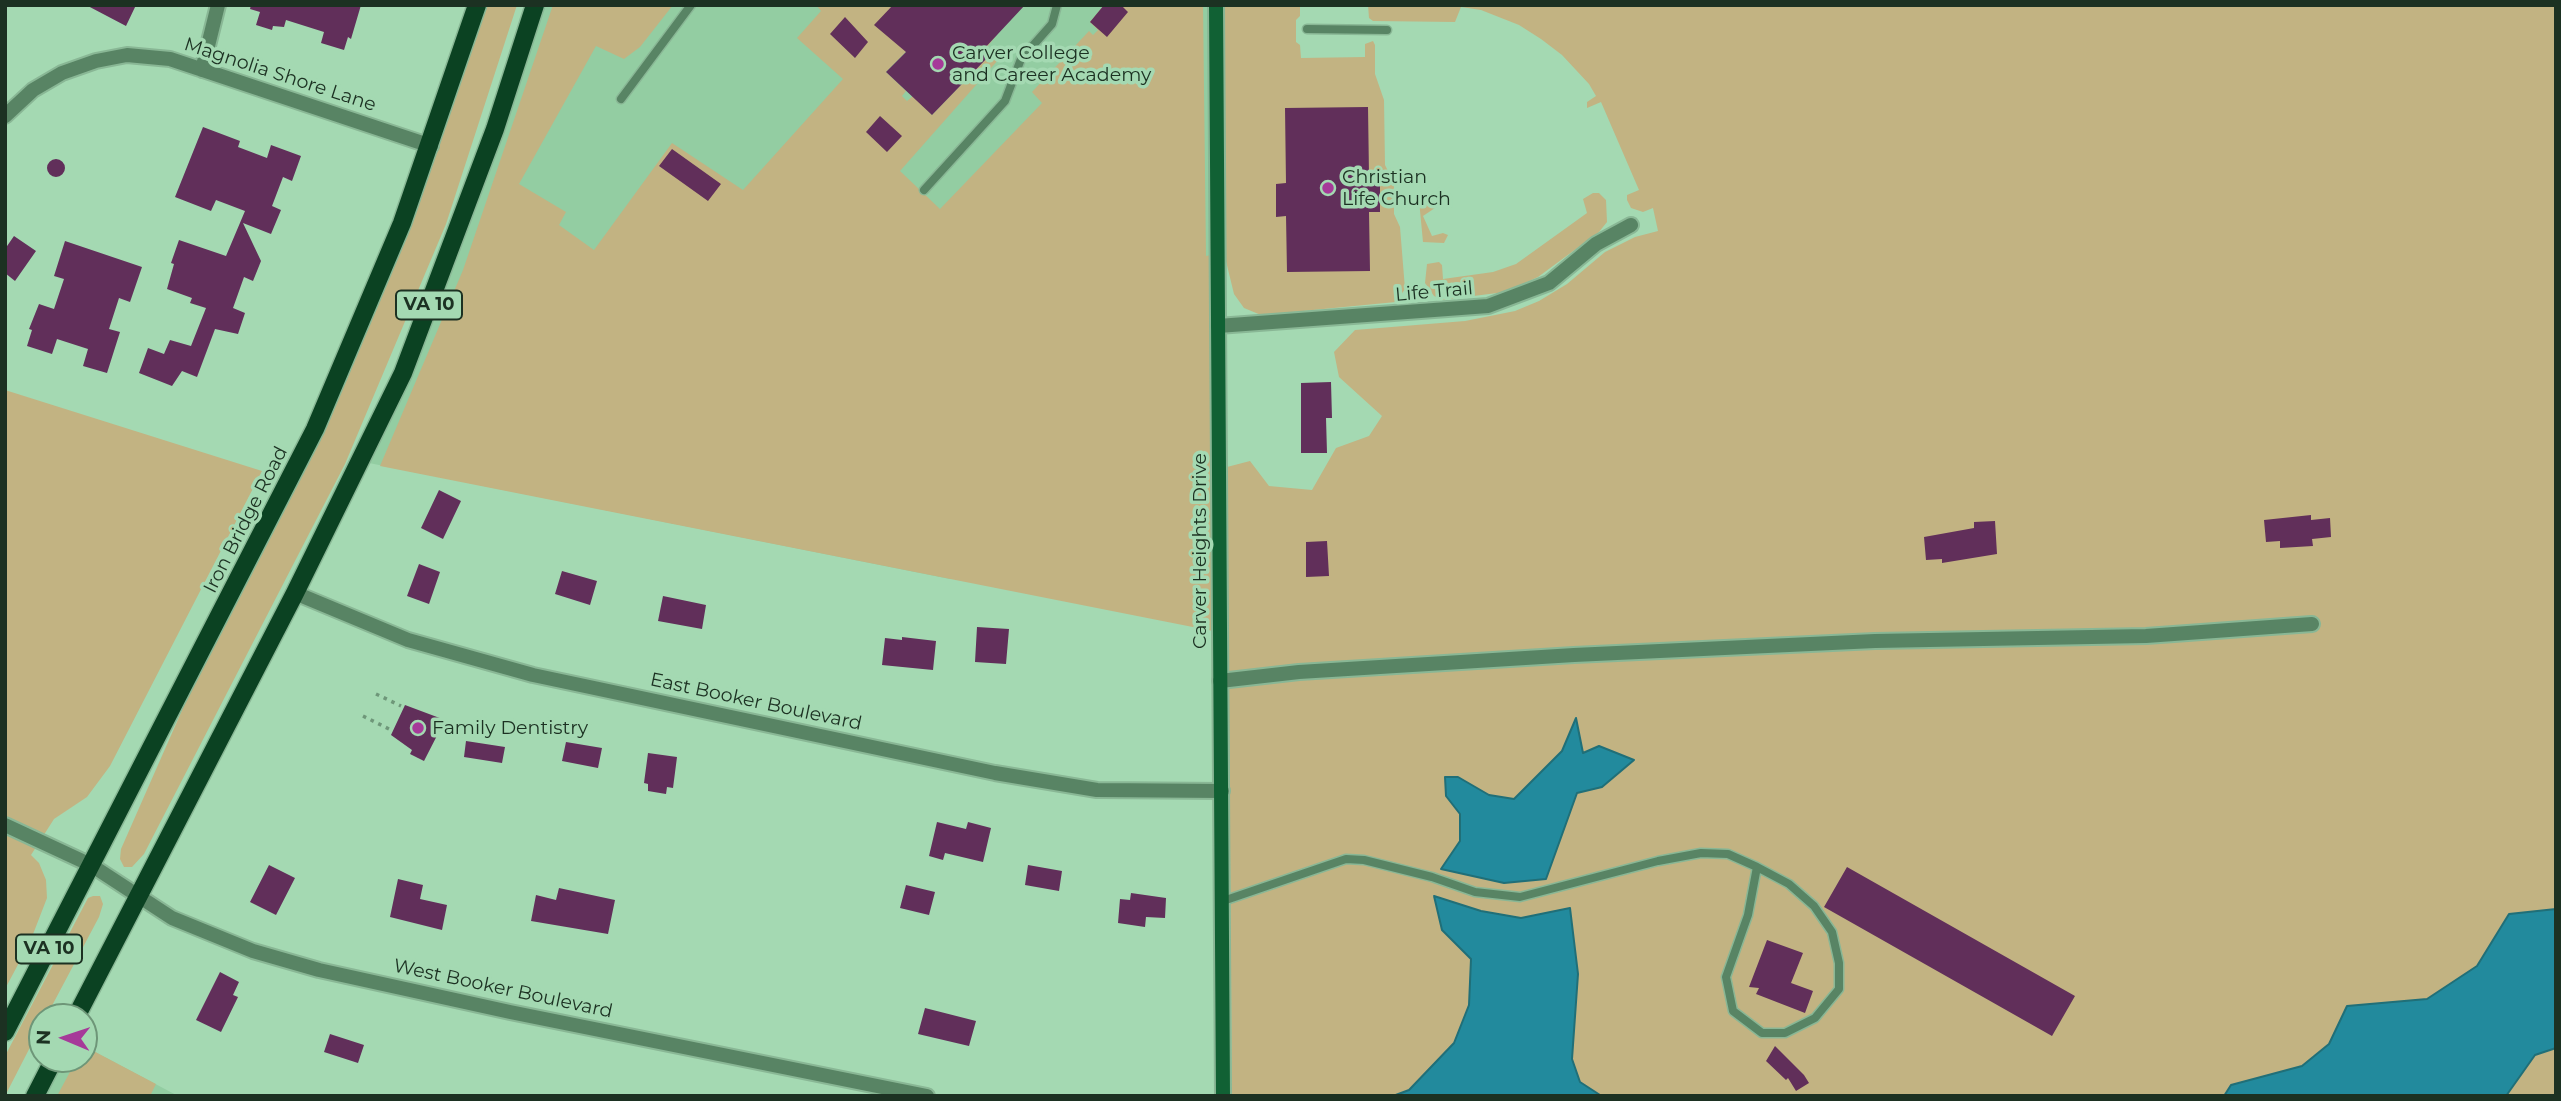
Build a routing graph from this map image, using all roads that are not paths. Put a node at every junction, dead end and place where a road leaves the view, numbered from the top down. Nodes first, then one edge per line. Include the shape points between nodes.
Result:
1 (218, 5) edge
2 (477, 5) edge
3 (535, 5) edge
4 (691, 5) edge
5 (1216, 5) edge
6 (1055, 7) edge
7 (1307, 29) dead end
8 (1387, 30) dead end
9 (202, 70) junction
10 (621, 99) dead end
11 (5, 116) edge
12 (431, 146) junction
13 (924, 190) dead end
14 (1631, 225) dead end
15 (1218, 326) junction
16 (295, 593) junction
17 (2312, 624) dead end
18 (1220, 681) junction
19 (1222, 791) junction
20 (5, 825) edge
21 (91, 866) junction
22 (1757, 867) junction
23 (137, 897) junction
24 (1223, 901) junction
25 (83, 1003) edge
26 (5, 1032) edge
27 (47, 1073) edge
28 (35, 1096) edge
29 (927, 1096) edge
30 (1223, 1096) edge

1 - 9 street
2 - 12 main road, Iron Bridge Road / VA 10
3 - 16 main road, VA 10 via 473,190 402,373
4 - 10 lane
5 - 15 street, Carver Heights Drive
6 - 13 lane via 1052,24 1021,59 1005,101
7 - 8 lane
9 - 11 street, Magnolia Shore Lane via 170,59 127,55 96,61 45,83
9 - 12 street, Magnolia Shore Lane
12 - 21 main road, Iron Bridge Road / VA 10 via 366,314 315,429
14 - 15 street, Life Trail via 1596,244 1549,283 1488,306
15 - 18 street, Carver Heights Drive
16 - 19 street, East Booker Boulevard via 408,639 533,675 995,773 1085,788
16 - 23 main road, VA 10
17 - 18 street via 2146,636 1875,641 1573,655
18 - 19 street, Carver Heights Drive
19 - 24 street, Carver Heights Drive
20 - 21 street, West Booker Boulevard
21 - 23 street, West Booker Boulevard
21 - 26 main road, Iron Bridge Road / VA 10
22 - 22 lane via 1748,915 1726,977 1733,1011 1762,1032 1785,1033 1815,1018 1839,989 1839,963 1832,932 1814,906 1790,884
22 - 24 lane via 1728,854 1700,853 1520,897 1475,892 1421,874 1346,859
23 - 25 main road, VA 10
23 - 29 street, West Booker Boulevard via 172,918 253,951 319,970
24 - 30 street, Carver Heights Drive
27 - 28 main road

